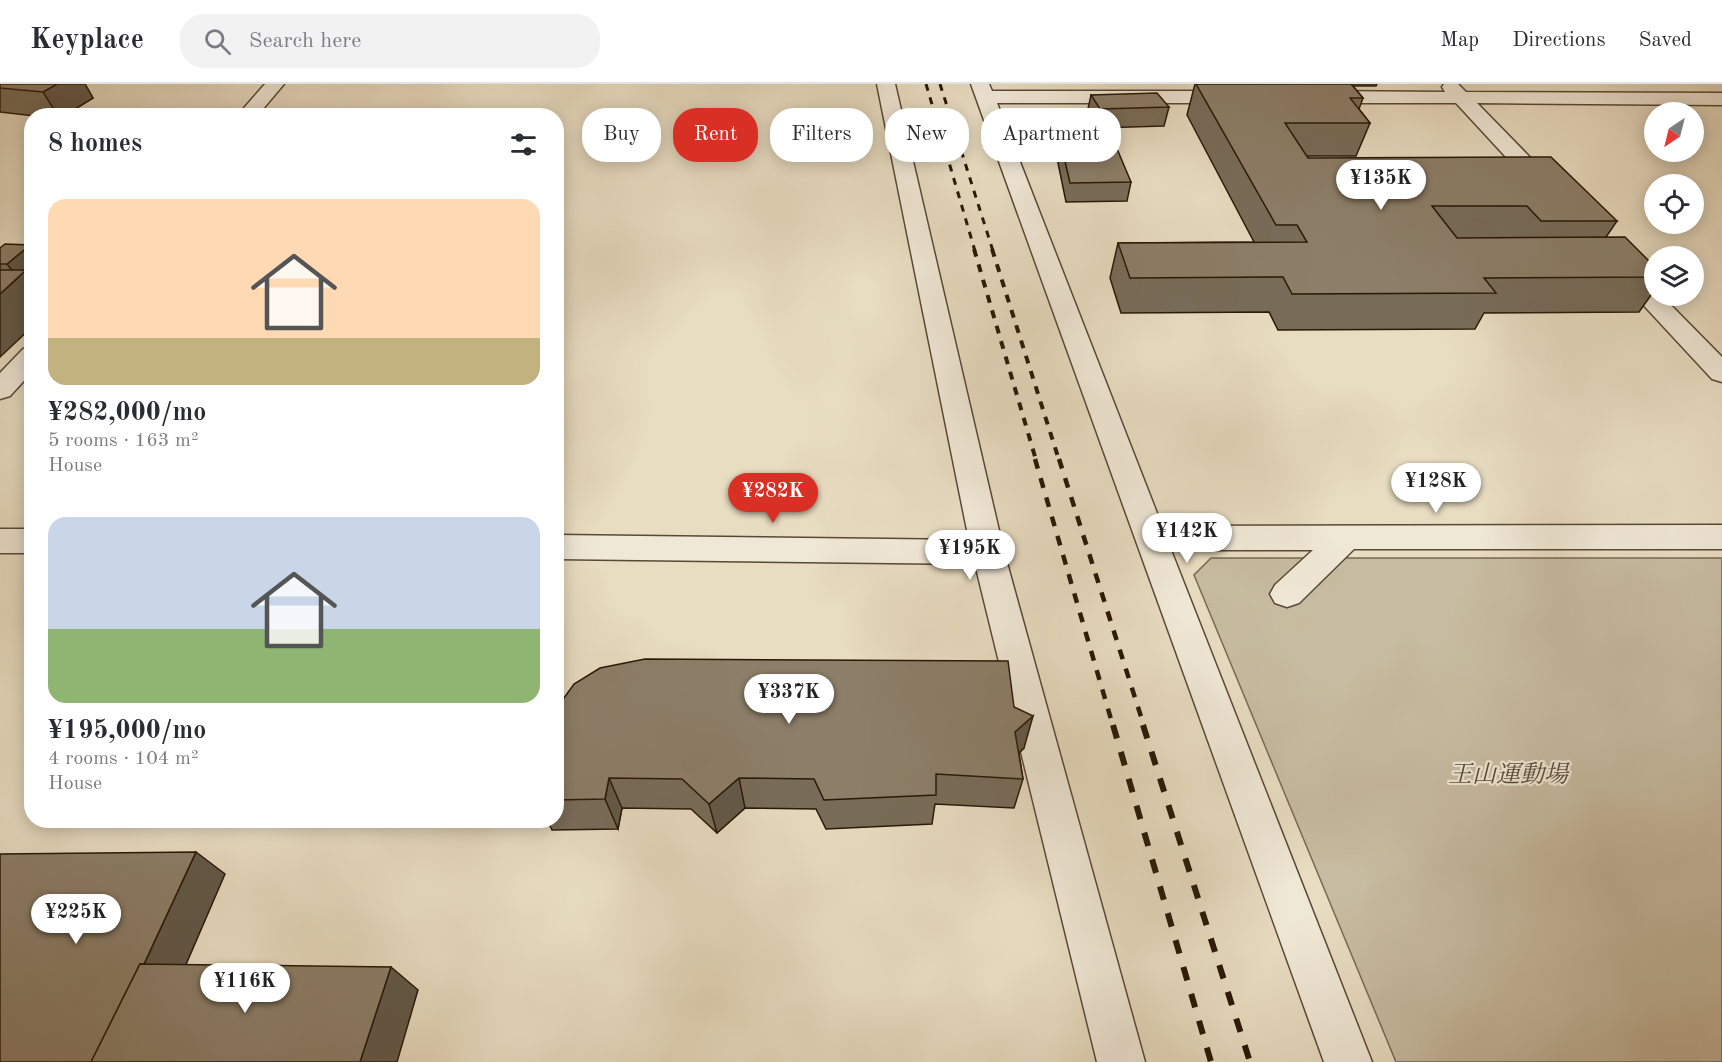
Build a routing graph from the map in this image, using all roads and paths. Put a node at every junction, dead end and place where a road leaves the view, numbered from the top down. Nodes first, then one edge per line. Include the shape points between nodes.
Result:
1 (275, 84) edge
2 (886, 84) edge
3 (983, 91) edge
4 (1454, 91) edge
5 (1259, 97) edge
6 (1294, 98) edge
7 (1722, 99) edge
8 (253, 108) edge
9 (1559, 201) edge
10 (1600, 244) edge
11 (24, 364) edge
12 (1722, 373) edge
13 (0, 390) edge
14 (1722, 537) edge
15 (1150, 538) junction
16 (1345, 539) junction
17 (0, 541) edge
18 (24, 542) edge
19 (564, 547) edge
20 (988, 552) junction
21 (1287, 594) dead end
22 (1121, 1062) edge
23 (1348, 1062) edge

1 - 8 street
2 - 20 street
3 - 5 street
3 - 15 street
4 - 6 street
4 - 7 street
4 - 9 street
10 - 12 street
11 - 13 street
14 - 16 street
15 - 16 street
15 - 23 street
16 - 21 street
17 - 18 street
19 - 20 street
20 - 22 street

